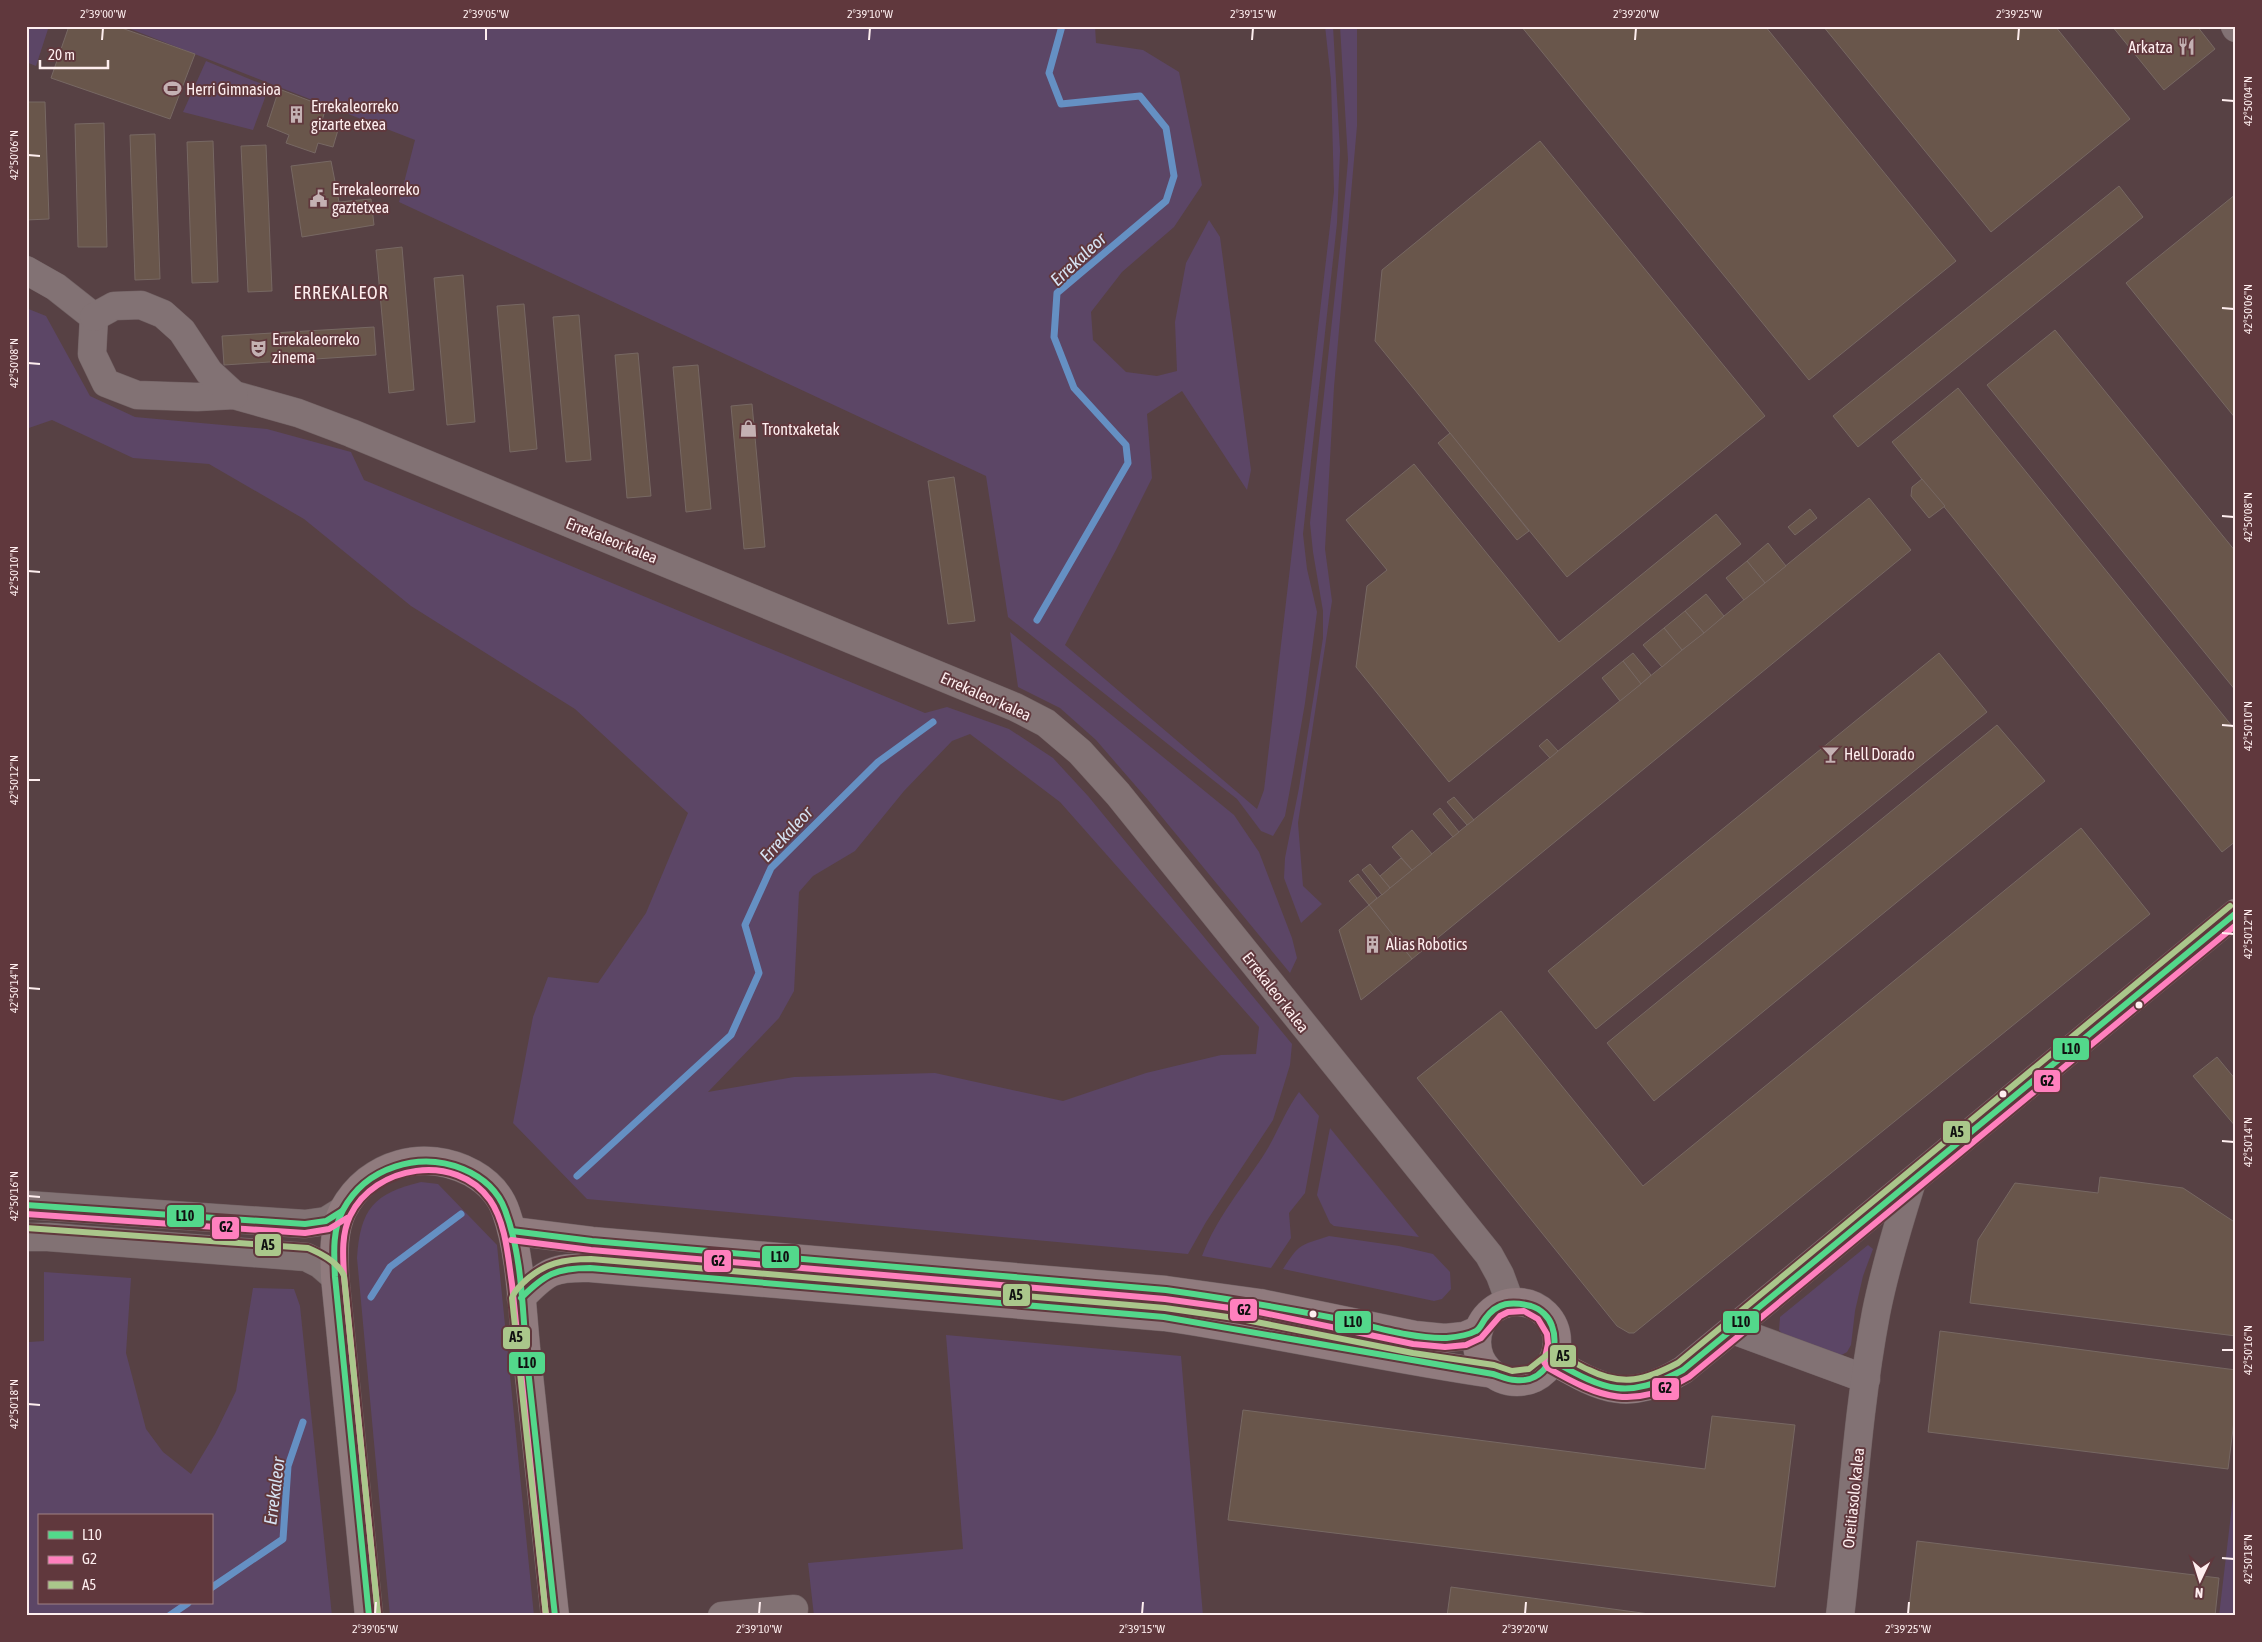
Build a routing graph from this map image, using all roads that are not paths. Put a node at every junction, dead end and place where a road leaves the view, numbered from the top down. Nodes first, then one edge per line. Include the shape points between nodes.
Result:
1 (26, 270) edge
2 (94, 317) junction
3 (234, 395) junction
4 (2236, 913) edge
5 (1912, 1181) junction
6 (26, 1205) edge
7 (342, 1211) junction
8 (512, 1231) junction
9 (26, 1237) edge
10 (335, 1276) junction
11 (521, 1298) junction
12 (1510, 1302) junction
13 (1478, 1330) junction
14 (1732, 1330) junction
15 (1553, 1361) junction
16 (1493, 1374) junction
17 (1866, 1380) junction
18 (794, 1609) dead end
19 (727, 1615) edge
20 (369, 1616) edge
21 (555, 1616) edge
22 (1840, 1616) edge

1 - 2 street via 56,287
2 - 3 street, Errekaleor kalea via 114,306 141,305 163,314 182,331 209,372
2 - 3 street, Errekaleor kalea via 92,354 106,382 137,395
3 - 12 street, Errekaleor kalea via 298,413 351,433 1015,707 1046,723 1080,752 1118,794 1489,1255
4 - 5 main road
5 - 14 main road
5 - 17 street, Oreitiasolo kalea via 1888,1257
6 - 7 street via 305,1224 326,1221
7 - 8 main road via 362,1184 396,1164 428,1160 446,1162 480,1177 495,1190 506,1209
7 - 10 main road via 336,1231
8 - 11 main road
8 - 13 main road via 592,1241 1166,1290 1260,1303 1415,1335 1445,1338 1464,1336
9 - 10 street via 306,1257
10 - 20 main road
11 - 16 main road via 550,1272 564,1268 600,1269 1164,1317
11 - 21 main road
12 - 13 main road via 1496,1307
12 - 15 main road via 1528,1303 1544,1312 1554,1326 1558,1343
13 - 16 main road via 1480,1357
14 - 15 main road via 1683,1370 1644,1389 1620,1390 1592,1383
14 - 17 street
15 - 16 main road via 1532,1379 1519,1382
17 - 22 street, Oreitiasolo kalea
18 - 19 street

